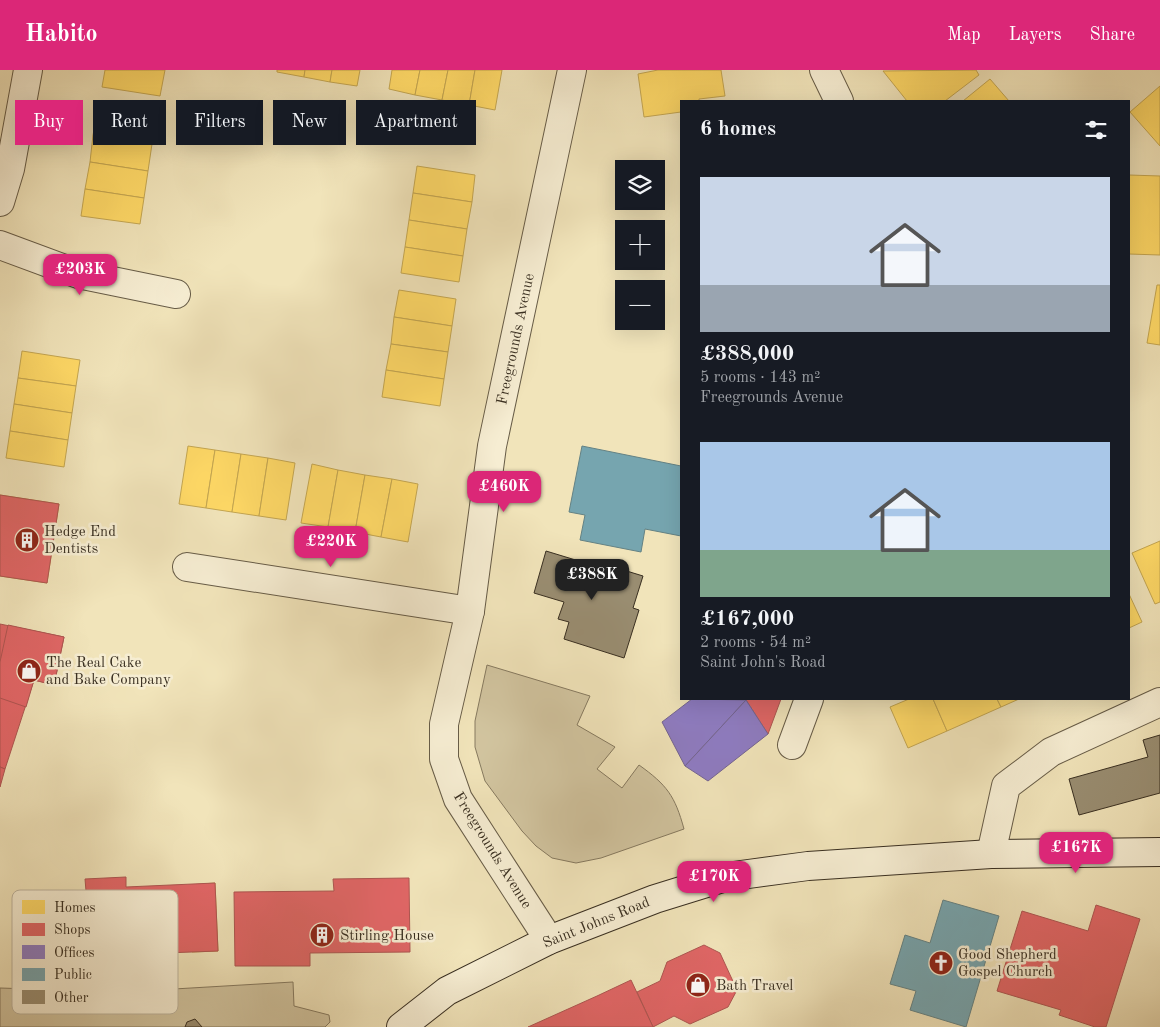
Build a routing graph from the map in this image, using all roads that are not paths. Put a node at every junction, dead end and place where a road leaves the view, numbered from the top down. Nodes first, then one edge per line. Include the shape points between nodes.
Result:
1 (28, 70) edge
2 (572, 70) edge
3 (824, 70) edge
4 (839, 100) edge
5 (0, 202) edge
6 (0, 245) edge
7 (176, 294) dead end
8 (187, 567) dead end
9 (470, 610) junction
10 (809, 700) edge
11 (1160, 702) edge
12 (792, 746) dead end
13 (1160, 852) edge
14 (991, 854) junction
15 (550, 940) junction
16 (400, 1027) edge

1 - 5 street via 10,169
2 - 9 street, Freegrounds Avenue via 492,446
3 - 4 street
6 - 7 street via 78,274
8 - 9 street
9 - 15 street, Freegrounds Avenue via 444,724 444,759 458,798
10 - 12 street
11 - 14 street via 1051,752 1006,786
13 - 14 street, Saint Johns Road
14 - 15 street, Saint Johns Road via 808,866 726,877 655,899
15 - 16 street, Saint Johns Road via 447,991

